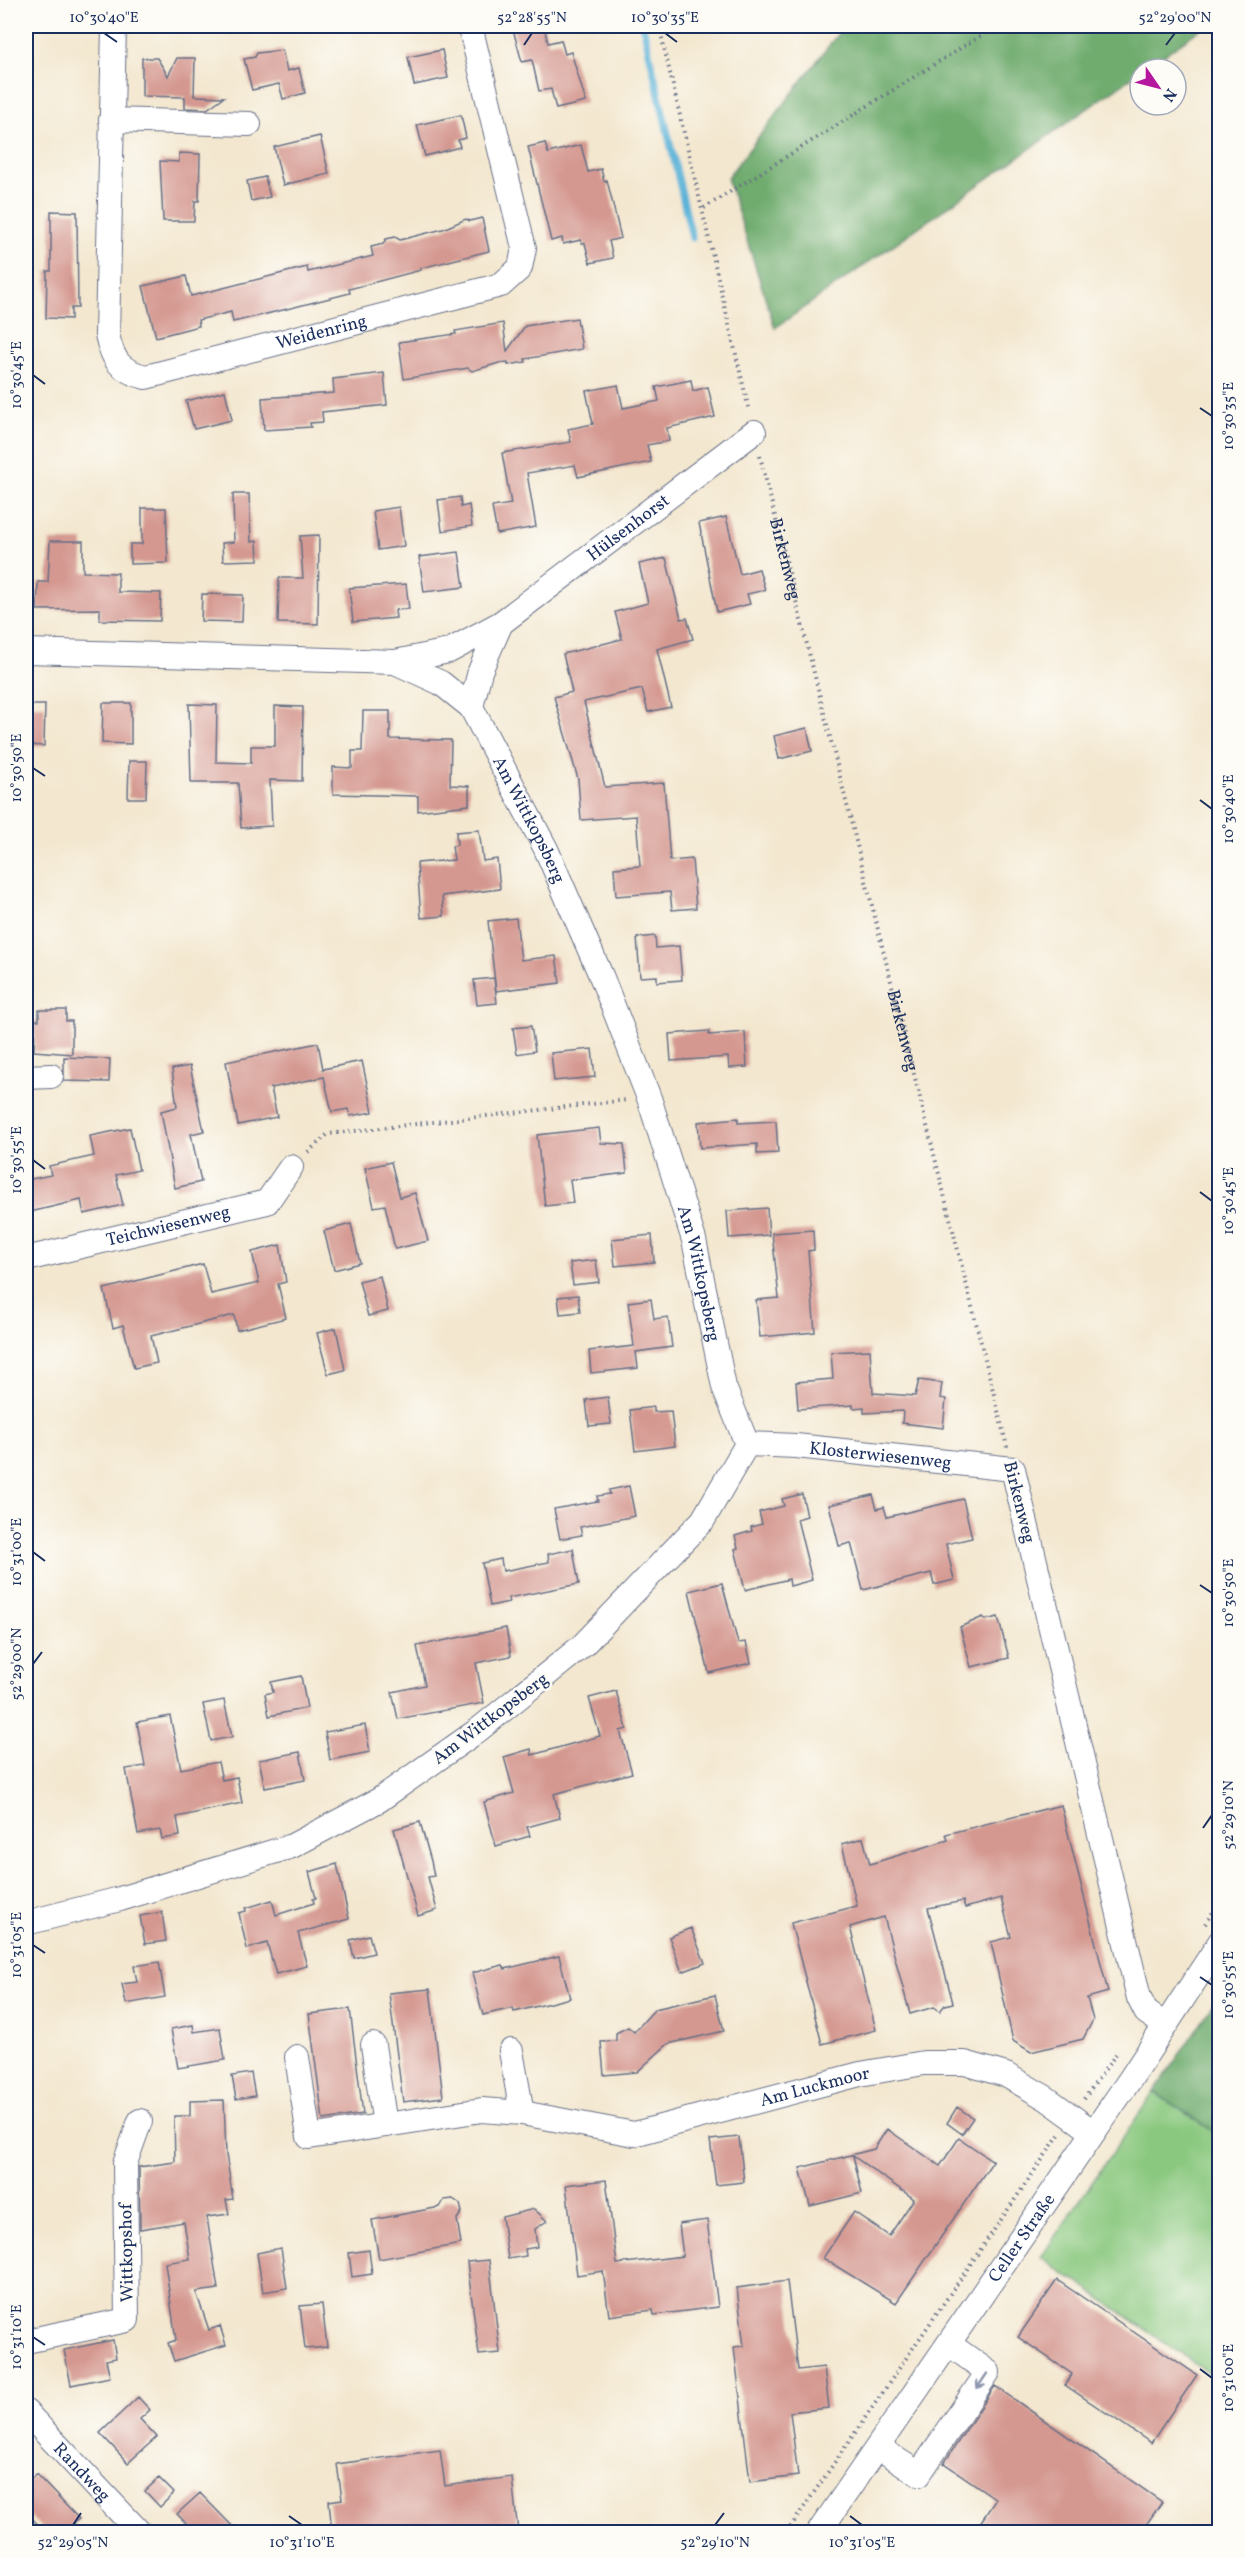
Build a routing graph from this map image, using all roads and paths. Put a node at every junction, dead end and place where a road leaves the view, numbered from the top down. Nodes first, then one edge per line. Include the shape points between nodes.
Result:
1 (114, 26) edge
2 (470, 26) edge
3 (659, 26) edge
4 (996, 26) edge
5 (111, 120) junction
6 (249, 124) dead end
7 (704, 208) junction
8 (754, 432) junction
9 (501, 623) junction
10 (26, 651) edge
11 (395, 662) junction
12 (471, 707) junction
13 (51, 1076) dead end
14 (26, 1077) edge
15 (649, 1098) junction
16 (291, 1167) joint
17 (26, 1259) edge
18 (747, 1444) junction
19 (1013, 1469) junction
20 (26, 1923) edge
21 (1220, 1942) edge
22 (1150, 2012) junction
23 (373, 2045) dead end
24 (1119, 2050) dead end
25 (512, 2051) dead end
26 (297, 2057) dead end
27 (522, 2113) junction
28 (1072, 2117) junction
29 (140, 2121) dead end
30 (384, 2125) junction
31 (1093, 2132) junction
32 (26, 2341) edge
33 (950, 2344) junction
34 (26, 2412) edge
35 (878, 2447) junction
36 (138, 2532) edge
37 (787, 2532) edge
38 (819, 2532) edge

1 - 5 street, Weidenring
2 - 5 street, Weidenring via 524,248 520,268 501,285 146,377 118,365 107,335
3 - 7 path, Birkenweg
4 - 7 path
5 - 6 street
7 - 8 path, Birkenweg
8 - 9 street, Hülsenhorst
8 - 19 path, Birkenweg
9 - 11 street, Hülsenhorst via 449,651
9 - 12 street, Hülsenhorst via 480,671
10 - 11 street, Am Wittkopsberg
11 - 12 street, Am Wittkopsberg via 441,683
12 - 15 street, Am Wittkopsberg via 546,849
13 - 14 street
15 - 16 path via 328,1134
15 - 18 street, Am Wittkopsberg via 694,1239 724,1387
16 - 17 street, Teichwiesenweg via 267,1202
18 - 19 street, Klosterwiesenweg
18 - 20 street, Am Wittkopsberg via 703,1520 582,1646 477,1731 379,1800 292,1845 120,1899
19 - 22 street, Birkenweg
21 - 22 street, Celler Straße
22 - 31 street, Celler Straße
23 - 30 street
24 - 28 path
25 - 27 street
26 - 30 street, Am Luckmoor via 309,2137
27 - 28 street, Am Luckmoor via 634,2134 860,2074 924,2063 965,2063 1006,2075
27 - 30 street, Am Luckmoor via 482,2110
28 - 31 street, Am Luckmoor
28 - 37 path
29 - 32 street, Wittkopshof via 125,2163 127,2320
31 - 33 street, Celler Straße
33 - 35 street, Celler Straße
33 -> 35 street via 988,2372 919,2474
34 - 36 street, Randweg
35 - 38 street, Celler Straße

